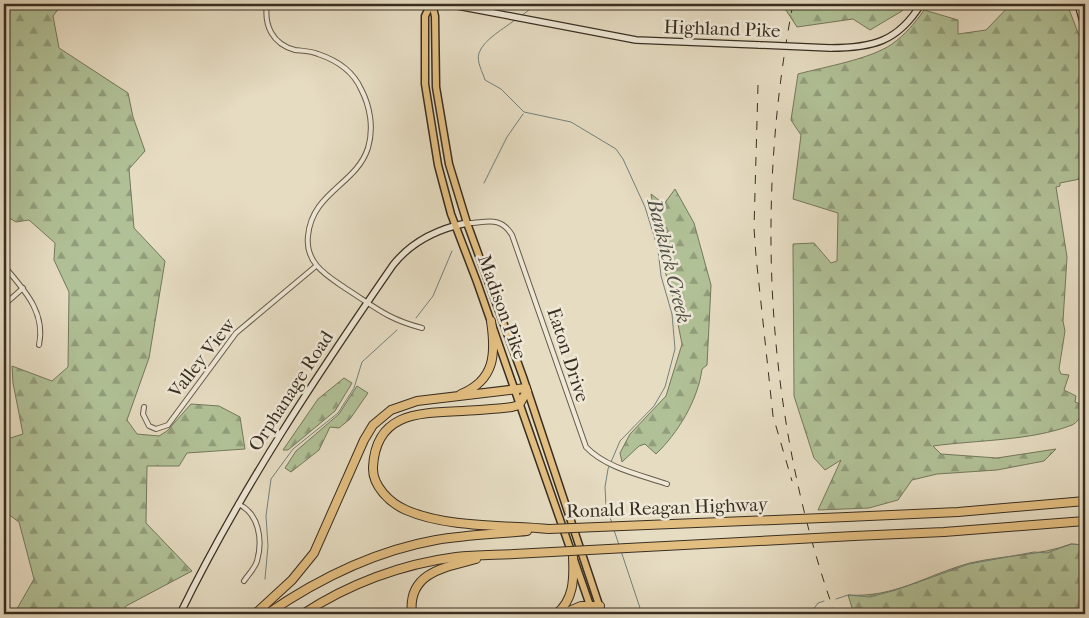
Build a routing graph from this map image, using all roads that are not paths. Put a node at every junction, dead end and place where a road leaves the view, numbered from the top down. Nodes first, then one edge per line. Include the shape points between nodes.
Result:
1 (267, 4) edge
2 (431, 4) edge
3 (447, 4) edge
4 (921, 4) edge
5 (1078, 4) edge
6 (1085, 29) edge
7 (467, 223) junction
8 (456, 225) junction
9 (4, 266) edge
10 (316, 266) junction
11 (23, 288) junction
12 (367, 302) junction
13 (4, 304) edge
14 (490, 321) junction
15 (422, 328) dead end
16 (39, 345) dead end
17 (515, 390) junction
18 (527, 390) junction
19 (451, 397) junction
20 (519, 405) junction
21 (144, 407) dead end
22 (667, 484) dead end
23 (1085, 501) edge
24 (238, 504) junction
25 (1085, 521) edge
26 (501, 529) junction
27 (492, 555) junction
28 (573, 558) junction
29 (244, 581) dead end
30 (592, 610) edge
31 (600, 611) edge
32 (180, 614) edge
33 (255, 614) edge
34 (267, 614) edge
35 (303, 614) edge
36 (412, 614) edge
37 (556, 614) edge
38 (562, 614) edge

1 - 10 street via 266,22 272,34 284,45 317,53 351,74 360,86 370,113 370,136 364,157 324,199 311,220 307,242
2 - 7 main road, Madison Pike via 435,16 436,87 444,139
2 - 8 main road, Madison Pike via 425,16 427,103 438,165
3 - 4 street, Highland Pike, bridge via 660,42 830,48 864,47 886,39 906,25
5 - 6 street
7 - 8 street, Orphanage Road
7 - 18 main road, Madison Pike
7 - 22 street, Eaton Drive via 496,221 512,235 586,447 626,470
8 - 12 street, Orphanage Road via 408,247
8 - 14 main road, Madison Pike
9 - 11 street
10 - 12 street
10 - 21 street, Valley View via 236,333 168,426 156,429 149,426 143,414
11 - 13 street
11 - 16 street via 37,311 41,335
12 - 15 street via 386,316
12 - 24 street, Orphanage Road
14 - 17 main road, Madison Pike
14 - 19 highway via 494,350 488,371 476,385
17 - 18 highway
17 - 19 highway
17 - 20 main road, Madison Pike
18 - 20 highway
18 - 31 main road, Madison Pike
19 - 33 highway via 400,406 372,425 314,553 292,580
20 - 26 highway via 411,415 396,422 383,434 374,453 374,478 385,495 405,510 452,522
20 - 28 main road, Madison Pike
23 - 26 highway, Ronald Reagan Highway, bridge via 958,512
24 - 29 street via 252,514 258,531 257,561
24 - 32 street, Orphanage Road
25 - 27 highway, Ronald Reagan Highway, bridge via 944,532
26 - 34 highway via 435,540 365,560 322,580
27 - 35 highway, Ronald Reagan Highway via 448,558 389,573 340,593
27 - 36 highway via 443,567 428,576 413,596
28 - 30 main road, Madison Pike
28 - 37 highway via 573,587
30 - 31 highway
30 - 38 highway via 581,606

